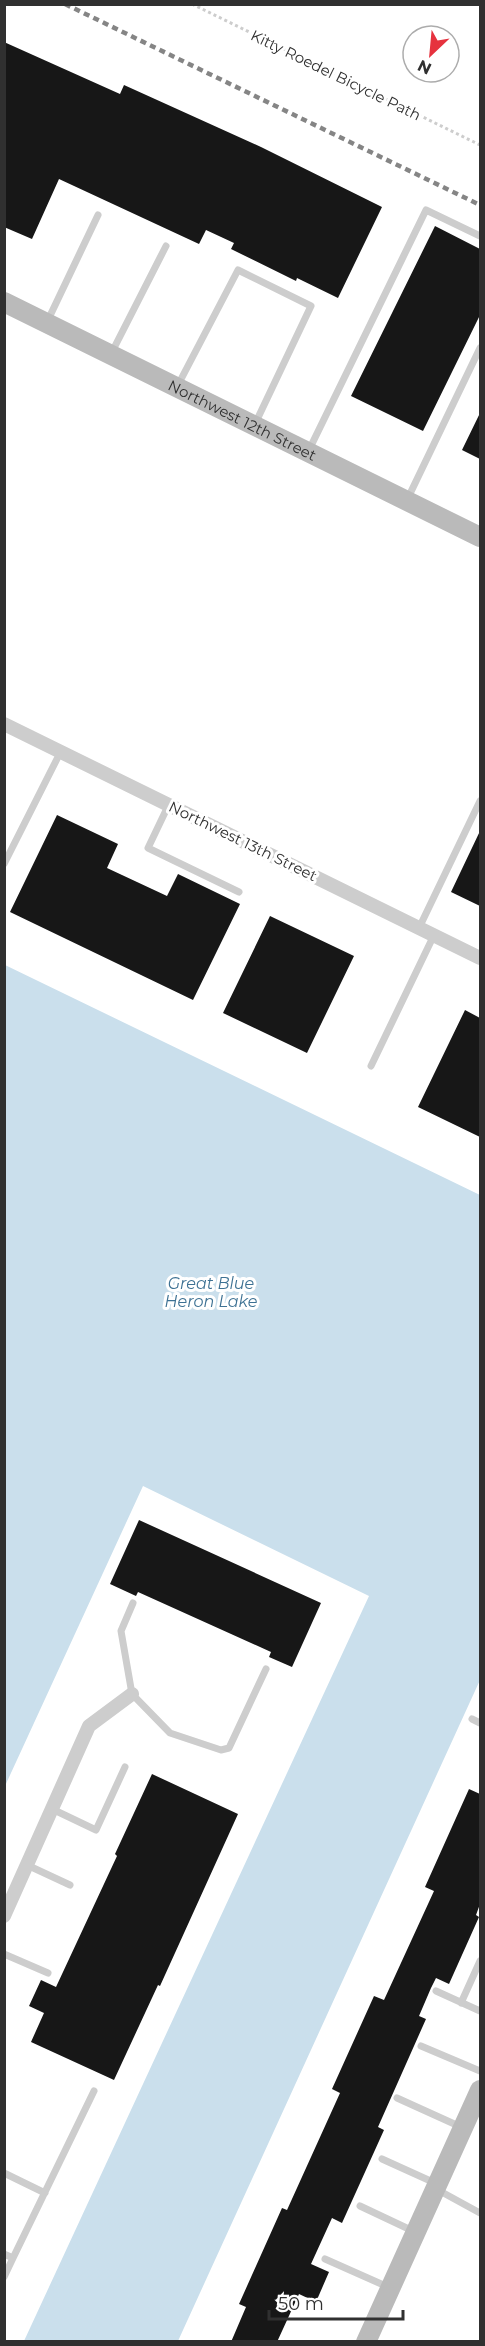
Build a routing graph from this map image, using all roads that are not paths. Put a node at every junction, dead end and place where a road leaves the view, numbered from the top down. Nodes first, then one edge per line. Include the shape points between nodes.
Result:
1 (98, 215) dead end
2 (480, 236) edge
3 (166, 246) dead end
4 (4, 302) edge
5 (47, 323) junction
6 (480, 348) edge
7 (111, 354) junction
8 (178, 386) junction
9 (255, 424) junction
10 (309, 450) junction
11 (407, 500) junction
12 (480, 537) edge
13 (4, 724) edge
14 (61, 751) junction
15 (480, 801) edge
16 (169, 804) junction
17 (4, 864) edge
18 (239, 892) dead end
19 (419, 928) junction
20 (434, 935) junction
21 (480, 958) edge
22 (371, 1066) dead end
23 (133, 1603) dead end
24 (266, 1669) dead end
25 (132, 1694) junction
26 (472, 1719) dead end
27 (480, 1723) edge
28 (125, 1767) dead end
29 (52, 1809) junction
30 (27, 1865) junction
31 (70, 1885) dead end
32 (4, 1916) edge
33 (4, 1954) edge
34 (480, 1961) edge
35 (48, 1973) dead end
36 (436, 1991) dead end
37 (461, 2002) junction
38 (480, 2011) edge
39 (422, 2046) dead end
40 (480, 2072) edge
41 (480, 2090) edge
42 (94, 2091) dead end
43 (397, 2098) dead end
44 (463, 2128) junction
45 (382, 2159) dead end
46 (4, 2173) edge
47 (436, 2187) junction
48 (45, 2193) junction
49 (360, 2206) dead end
50 (480, 2213) edge
51 (416, 2232) junction
52 (4, 2254) edge
53 (13, 2258) junction
54 (325, 2259) dead end
55 (4, 2277) edge
56 (390, 2288) junction
57 (366, 2342) edge

1 - 5 lane
2 - 10 lane via 426,210
3 - 7 lane
4 - 5 main road, Northwest 12th Street
5 - 7 main road, Northwest 12th Street
6 - 11 lane
7 - 8 main road, Northwest 12th Street
8 - 9 main road, Northwest 12th Street
8 - 9 lane via 238,270 290,295 311,306
9 - 10 main road, Northwest 12th Street
10 - 11 main road, Northwest 12th Street
11 - 12 main road, Northwest 12th Street
13 - 14 street, Northwest 13th Street
14 - 16 street, Northwest 13th Street
14 - 17 lane
15 - 19 lane
16 - 18 lane via 148,848
16 - 19 street, Northwest 13th Street
19 - 20 street, Northwest 13th Street
20 - 21 street, Northwest 13th Street
20 - 22 lane
23 - 25 lane via 121,1631
24 - 25 lane via 234,1742 221,1750 170,1733
25 - 29 street via 89,1726
26 - 27 lane
28 - 29 lane via 96,1830
29 - 30 street
30 - 31 lane
30 - 32 street
33 - 35 lane
34 - 37 lane
36 - 37 lane
37 - 38 lane
39 - 40 lane
41 - 44 main road
42 - 48 lane
43 - 44 lane
44 - 47 main road
45 - 47 lane
46 - 48 lane
47 - 50 lane
47 - 51 main road
48 - 53 lane
49 - 51 lane
51 - 56 main road
52 - 53 lane
53 - 55 lane
54 - 56 lane
56 - 57 main road

